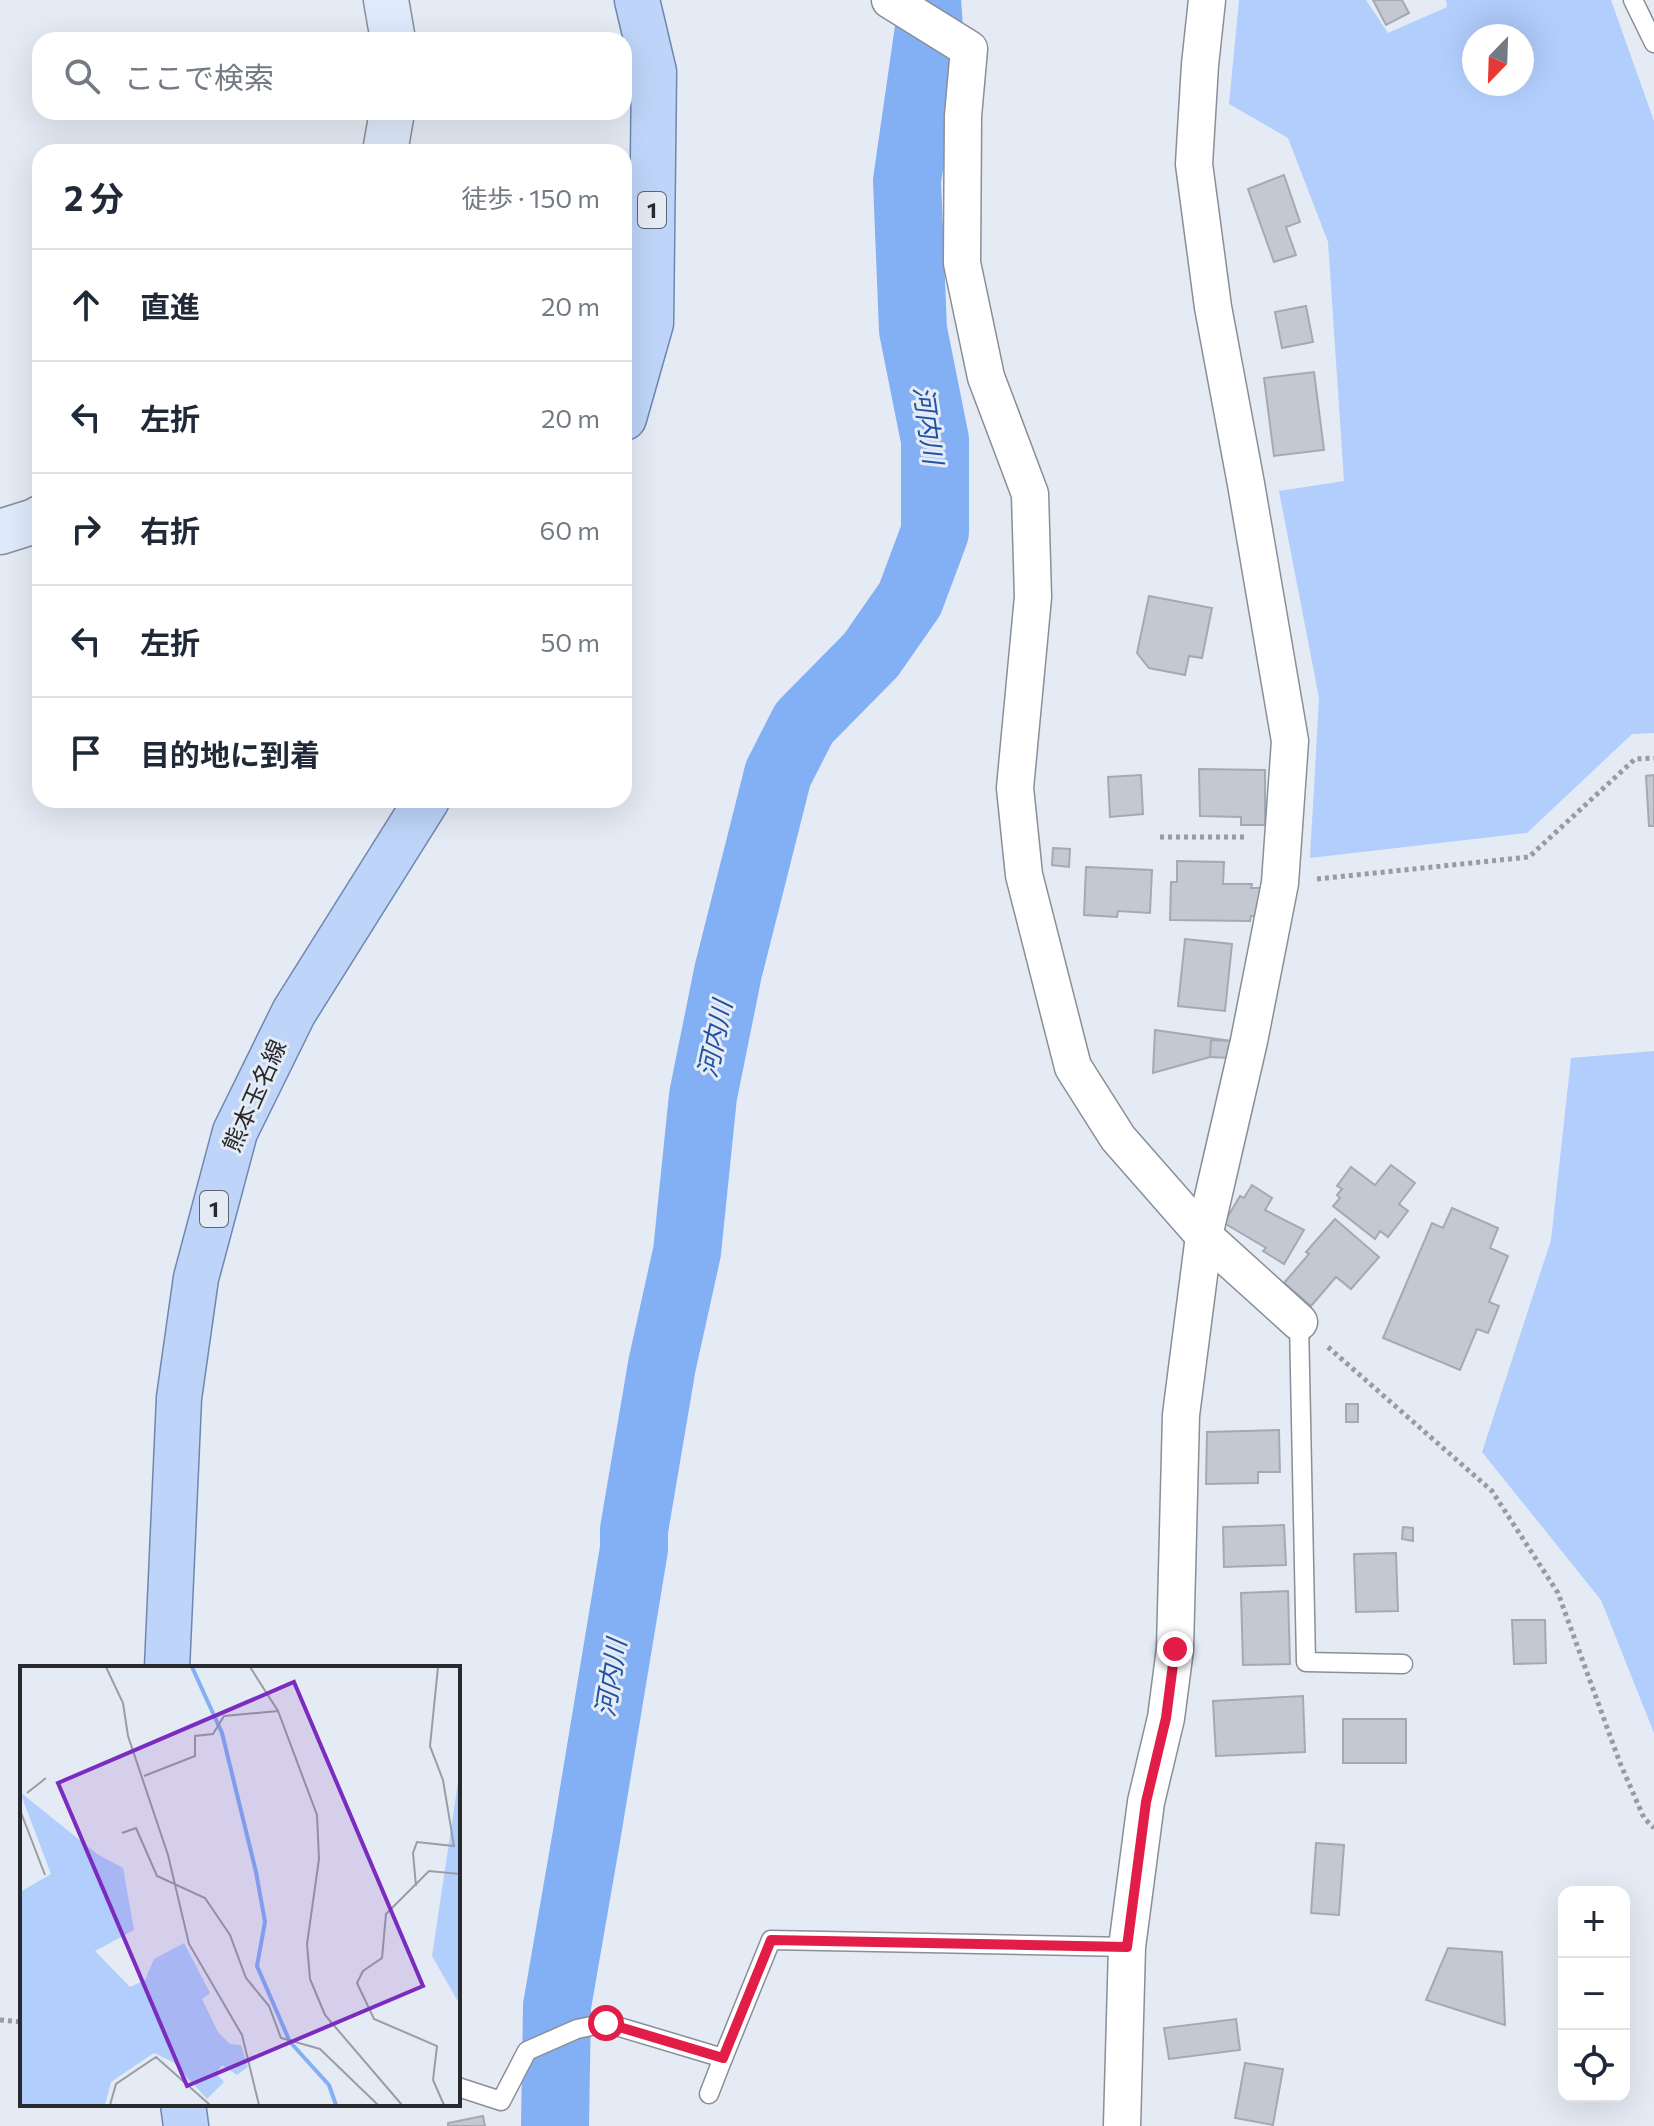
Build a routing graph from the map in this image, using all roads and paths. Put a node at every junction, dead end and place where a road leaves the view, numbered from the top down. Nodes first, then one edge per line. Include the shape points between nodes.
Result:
1 (386, 0) edge
2 (637, 0) edge
3 (890, 0) edge
4 (1207, 0) edge
5 (1633, 0) edge
6 (392, 32) edge
7 (1654, 43) edge
8 (391, 120) edge
9 (386, 144) edge
10 (632, 390) edge
11 (32, 522) edge
12 (0, 532) edge
13 (1654, 758) edge
14 (422, 808) edge
15 (1160, 837) dead end
16 (1284, 837) junction
17 (1280, 883) junction
18 (1204, 1236) junction
19 (1299, 1322) junction
20 (1403, 1664) dead end
21 (167, 1666) edge
22 (1654, 1828) edge
23 (1127, 1947) junction
24 (0, 2020) edge
25 (20, 2022) edge
26 (723, 2058) junction
27 (460, 2088) edge
28 (709, 2094) dead end
29 (183, 2106) edge
30 (186, 2126) edge
31 (1122, 2126) edge

1 - 6 main road
2 - 10 main road, 1 via 654,72 651,323
3 - 18 street via 969,49 962,263 986,377 1030,494 1033,597 1015,788 1024,875 1073,1067 1118,1138
4 - 16 street via 1194,164 1213,307 1290,741
5 - 7 lane
8 - 9 main road
11 - 12 main road
13 - 17 path via 1635,759 1529,857
14 - 21 main road, 熊本玉名線 / 1 via 294,1012 235,1132 196,1278 179,1398
15 - 16 path
16 - 17 street
17 - 18 street
18 - 19 street
18 - 23 street via 1181,1415 1175,1649 1166,1718 1146,1802
19 - 20 lane via 1306,1662
19 - 22 path via 1492,1491 1558,1593 1620,1763 1644,1818
23 - 26 lane via 771,1940
23 - 31 street
24 - 25 path
26 - 27 lane via 606,2023 577,2029 527,2051 501,2101
26 - 28 lane
29 - 30 main road

